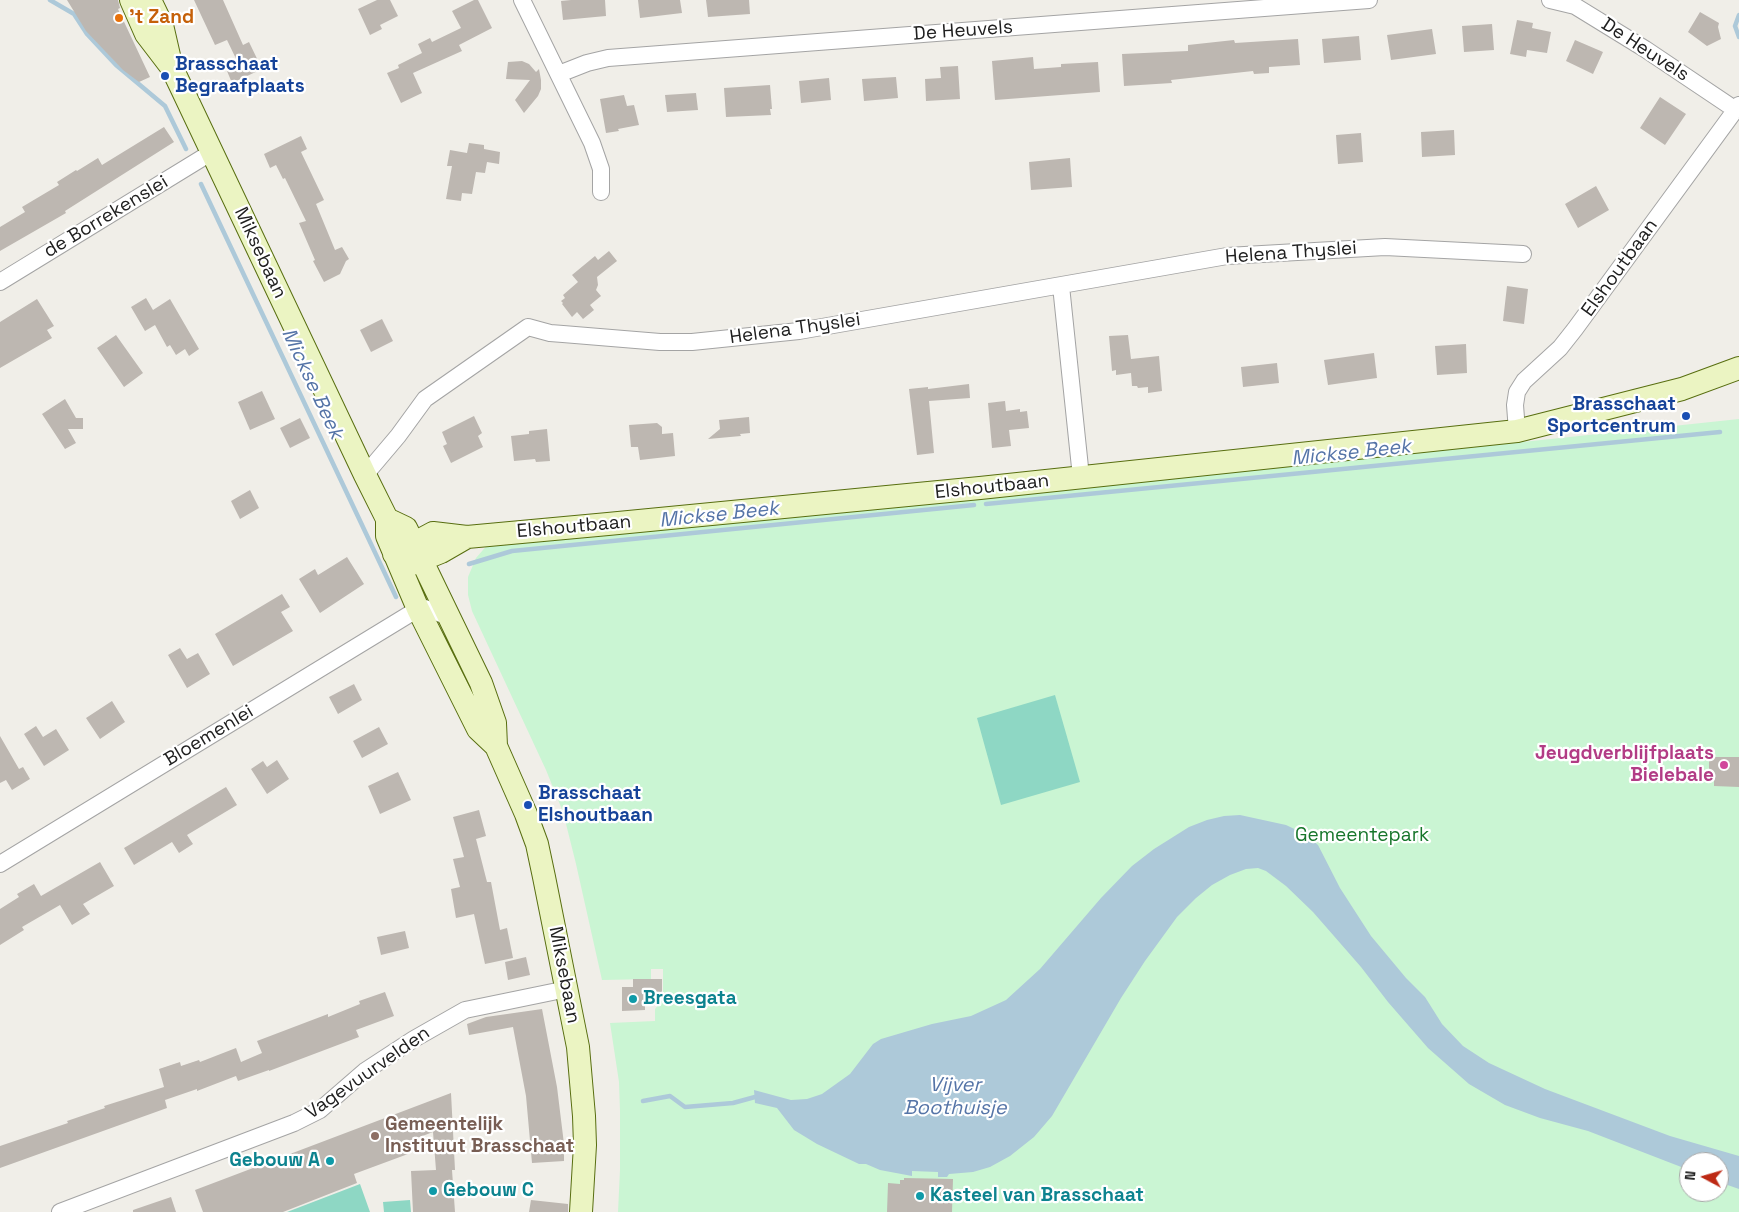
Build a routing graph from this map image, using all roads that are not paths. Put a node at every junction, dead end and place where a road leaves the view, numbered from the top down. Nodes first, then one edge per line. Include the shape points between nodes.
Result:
1 (522, 0) edge
2 (1369, 0) edge
3 (1550, 0) edge
4 (141, 2) edge
5 (559, 74) junction
6 (1737, 107) edge
7 (212, 152) junction
8 (601, 192) dead end
9 (1523, 254) dead end
10 (0, 282) edge
11 (1061, 286) junction
12 (1739, 368) edge
13 (1739, 384) edge
14 (1517, 431) junction
15 (364, 476) junction
16 (1081, 478) junction
17 (408, 556) junction
18 (418, 608) junction
19 (449, 617) junction
20 (486, 726) junction
21 (0, 864) edge
22 (567, 989) junction
23 (60, 1212) edge
24 (581, 1212) edge

1 - 5 street
2 - 5 street, De Heuvels via 608,58
3 - 6 street, De Heuvels via 1575,6
4 - 7 main road, Miksebaan via 146,34 172,68
5 - 8 street via 601,169
6 - 14 street, Elshoutbaan via 1575,329 1560,348 1524,381 1517,392 1515,405
7 - 10 street, de Borrekenslei
7 - 15 main road, Miksebaan
9 - 11 street, Helena Thyslei via 1385,247 1227,256
11 - 15 street, Helena Thyslei via 800,331 692,342 557,334 528,327 425,400
11 - 16 street
12 - 14 main road, Elshoutbaan via 1682,389
13 - 14 main road, Elshoutbaan via 1588,427 1546,433
14 - 16 main road, Elshoutbaan
15 - 17 main road, Miksebaan via 387,519 387,536
16 - 17 main road, Elshoutbaan via 468,537 441,552
17 - 18 main road, Miksebaan
17 - 19 main road, Miksebaan
18 - 19 street
18 - 20 main road, Miksebaan
18 - 21 street, Bloemenlei
19 - 20 main road, Miksebaan via 481,683
20 - 22 main road, Miksebaan via 537,844
22 - 23 street, Vagevuurvelden via 465,1010 365,1071 320,1110 294,1123
22 - 24 main road, Miksebaan via 578,1047 584,1116

